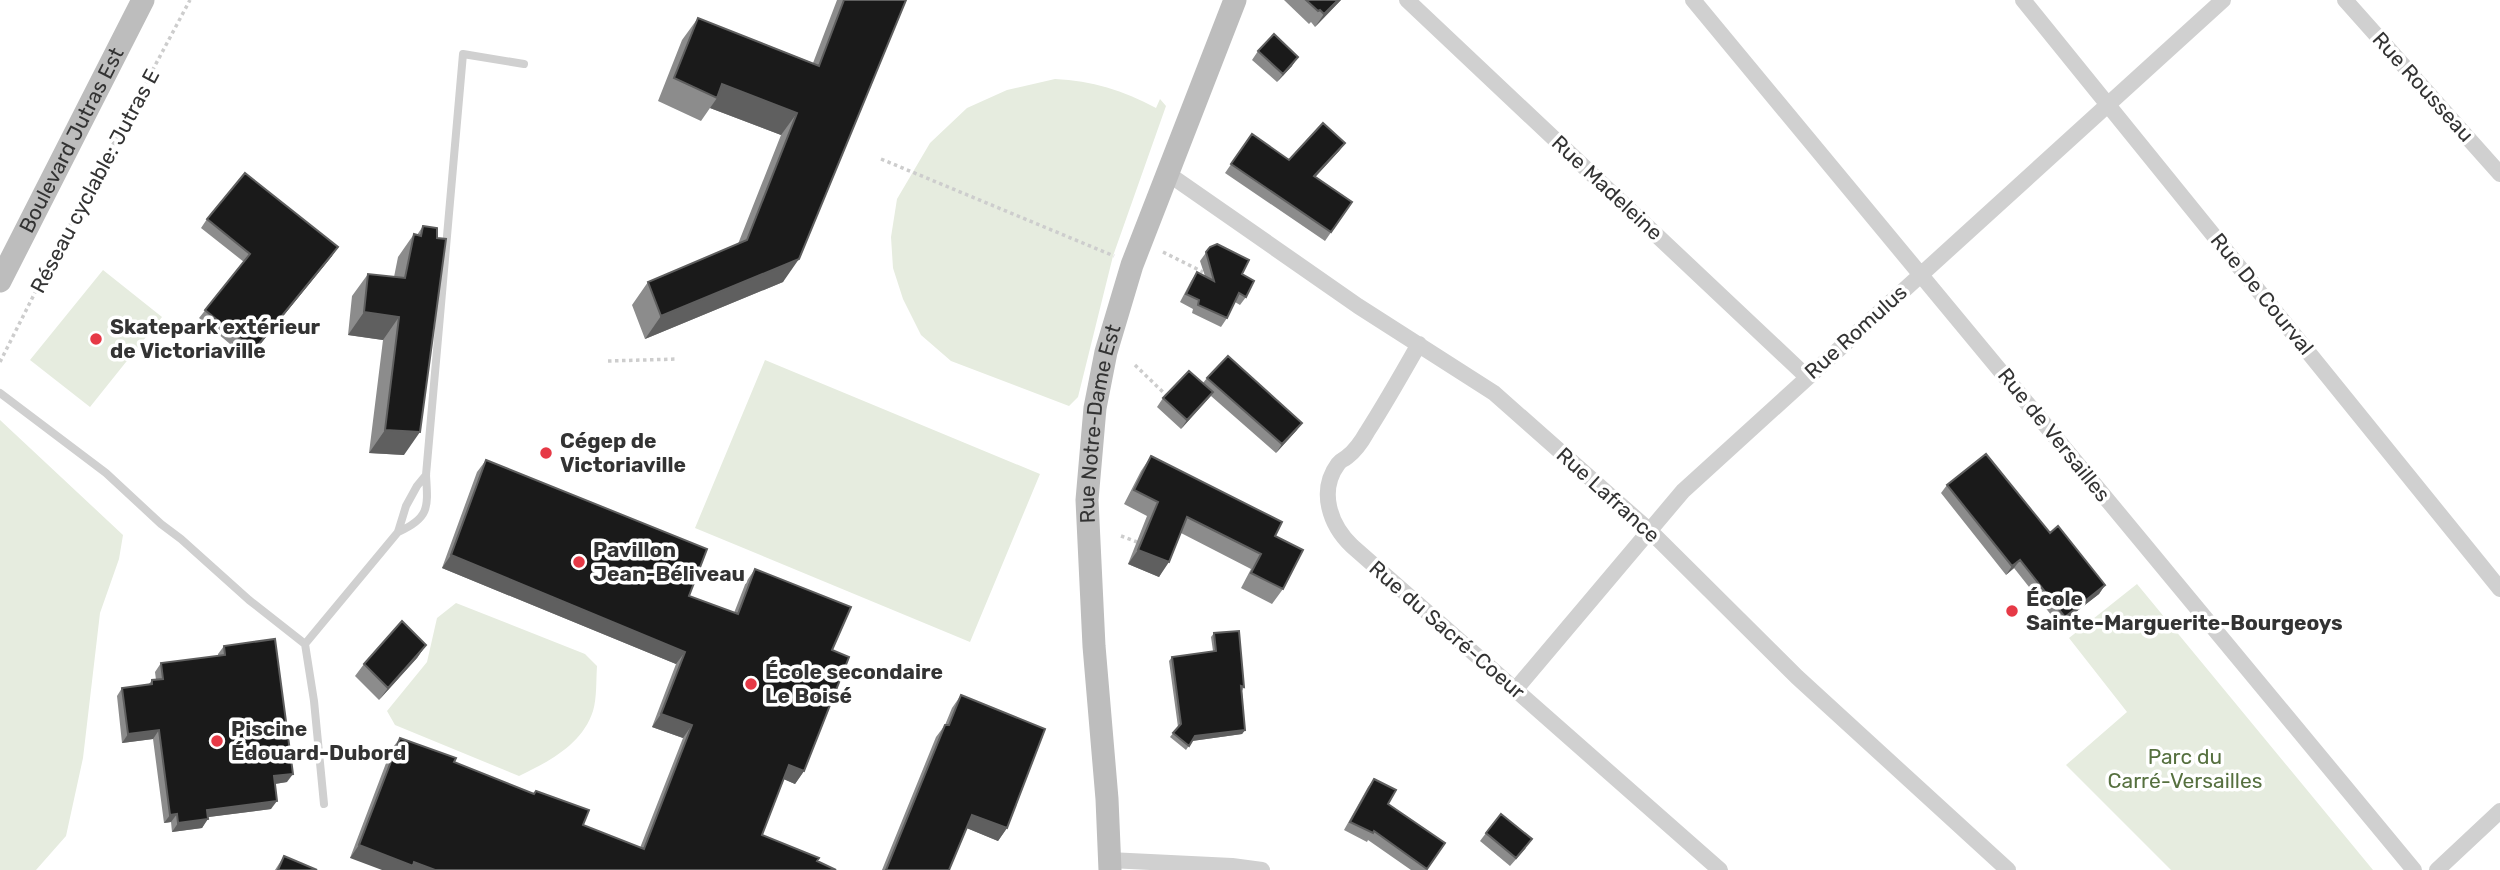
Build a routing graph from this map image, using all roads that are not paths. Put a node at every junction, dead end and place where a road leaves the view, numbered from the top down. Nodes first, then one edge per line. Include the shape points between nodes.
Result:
1 (144, 0) edge
2 (1235, 0) edge
3 (1407, 0) edge
4 (1693, 0) edge
5 (2023, 0) edge
6 (2223, 0) edge
7 (2345, 0) edge
8 (524, 64) dead end
9 (2109, 103) junction
10 (1167, 173) junction
11 (2500, 174) edge
12 (1921, 273) junction
13 (0, 281) edge
14 (1419, 344) junction
15 (1806, 376) junction
16 (0, 393) edge
17 (426, 475) junction
18 (1650, 531) junction
19 (398, 532) junction
20 (2500, 589) edge
21 (305, 644) junction
22 (1515, 690) junction
23 (324, 804) dead end
24 (2500, 811) edge
25 (1110, 865) edge
26 (1262, 870) edge
27 (1720, 870) edge
28 (2008, 870) edge
29 (2414, 870) edge
30 (2437, 870) edge

1 - 13 street, Boulevard Jutras Est
2 - 10 street, Rue Notre-Dame Est
3 - 15 street, Rue Madeleine
4 - 12 street, Rue de Versailles
5 - 9 street, Rue De Courval
6 - 9 street, Rue Romulus
7 - 11 street, Rue Rousseau
8 - 17 lane via 463,54
9 - 12 street, Rue Romulus
9 - 20 street, Rue De Courval
10 - 14 street, Rue Lafrance
10 - 25 street, Rue Notre-Dame Est via 1106,352 1095,408 1087,500
12 - 15 street, Rue Romulus
12 - 29 street, Rue de Versailles
14 - 18 street, Rue Lafrance via 1494,393
14 - 22 street, Rue du Sacré-Coeur via 1362,441 1339,462 1330,482 1332,519 1352,546
15 - 18 street, Rue Romulus via 1683,491
16 - 21 lane via 106,473
17 - 19 lane via 406,506
17 - 19 lane via 427,503 417,523
18 - 22 street, Rue Romulus
18 - 28 street, Rue Lafrance via 1797,677
19 - 21 lane
21 - 23 lane
22 - 27 street, Rue du Sacré-Coeur
24 - 30 street
25 - 26 street

